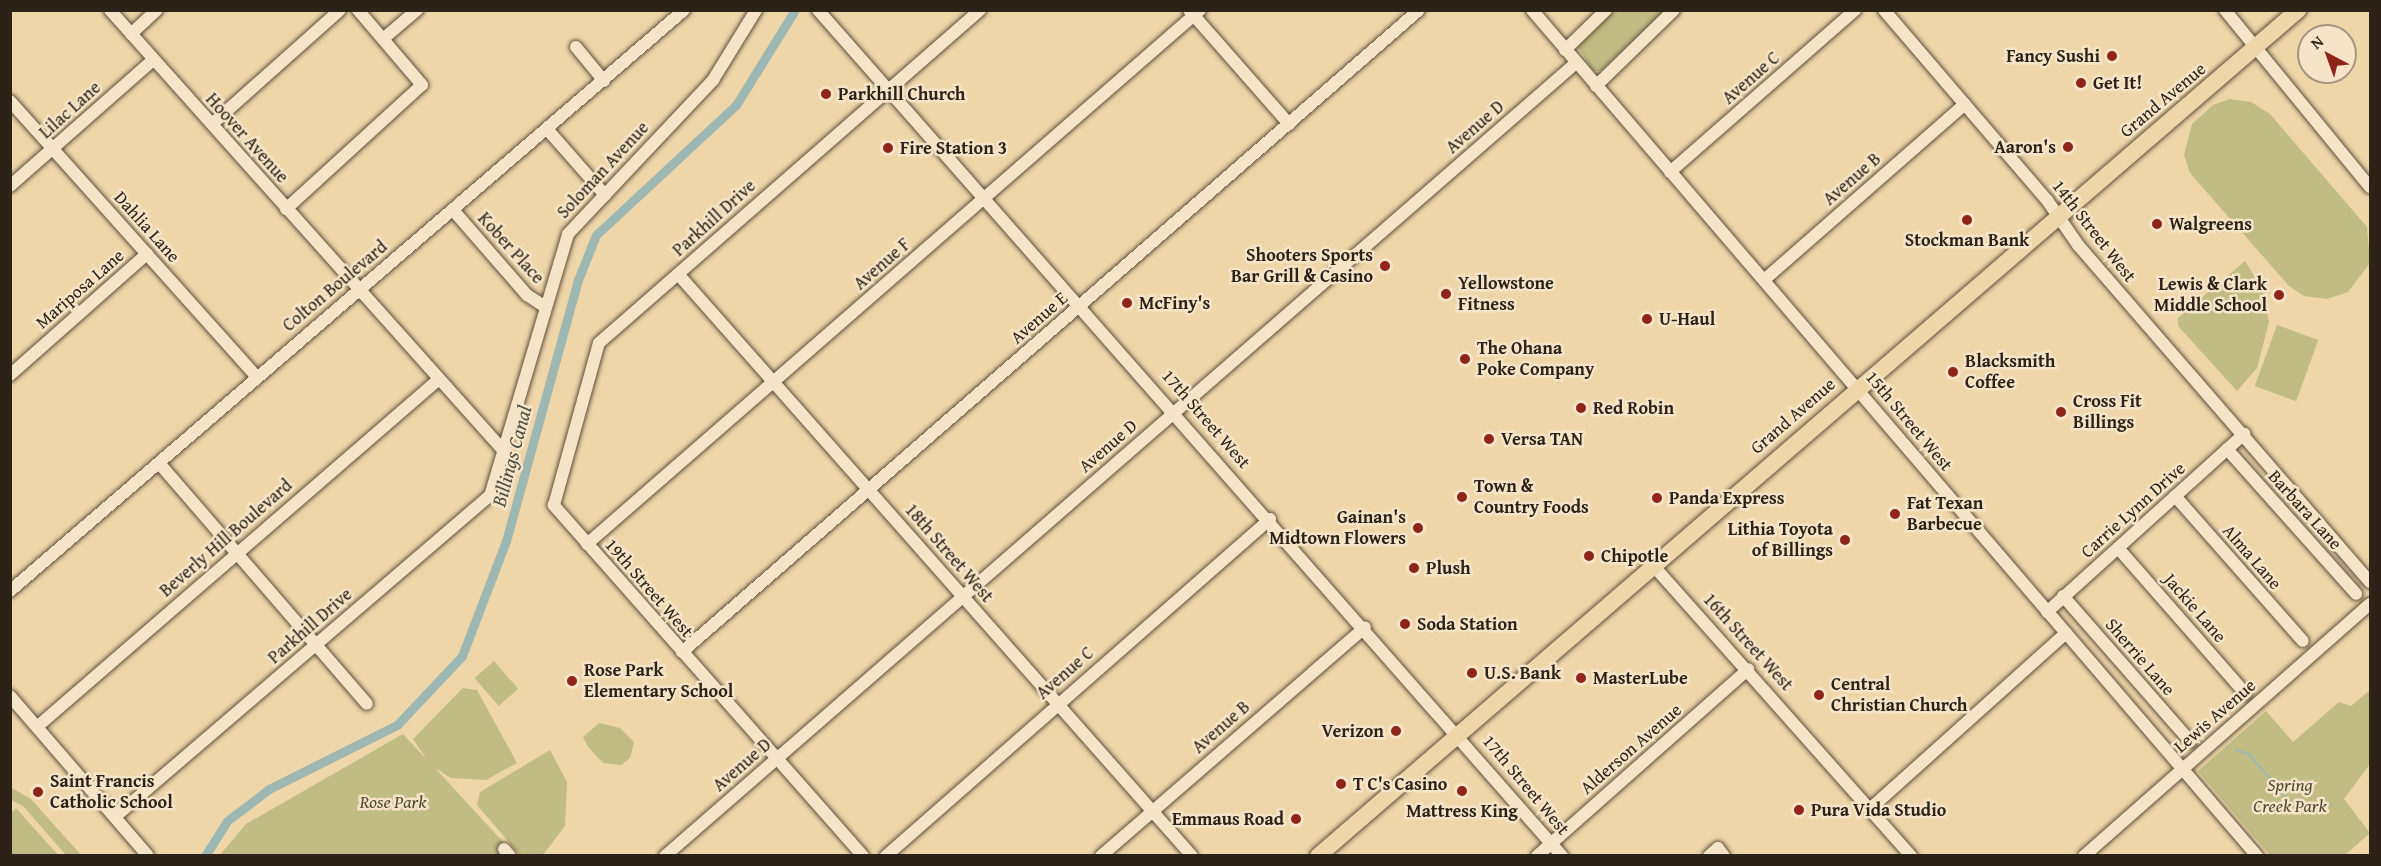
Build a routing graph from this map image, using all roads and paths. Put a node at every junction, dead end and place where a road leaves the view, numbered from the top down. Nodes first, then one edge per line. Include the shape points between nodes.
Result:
1 (110, 10) edge
2 (157, 10) edge
3 (340, 10) edge
4 (358, 10) edge
5 (417, 10) edge
6 (684, 10) edge
7 (756, 10) edge
8 (818, 10) edge
9 (980, 10) edge
10 (1419, 10) edge
11 (1532, 10) edge
12 (1606, 10) edge
13 (1674, 10) edge
14 (1855, 10) edge
15 (1884, 10) edge
16 (2224, 10) edge
17 (2298, 10) edge
18 (1194, 12) edge
19 (131, 34) junction
20 (383, 39) junction
21 (576, 47) dead end
22 (2255, 47) junction
23 (1565, 50) junction
24 (153, 60) junction
25 (1576, 63) junction
26 (604, 81) junction
27 (1596, 86) junction
28 (888, 89) junction
29 (10, 101) edge
30 (1965, 104) junction
31 (212, 124) junction
32 (1289, 124) junction
33 (548, 129) junction
34 (53, 148) junction
35 (1670, 172) junction
36 (10, 186) edge
37 (2370, 187) edge
38 (604, 195) junction
39 (987, 196) junction
40 (286, 208) junction
41 (453, 210) junction
42 (2059, 214) junction
43 (147, 254) junction
44 (678, 274) junction
45 (1764, 280) junction
46 (359, 290) junction
47 (1081, 305) junction
48 (544, 306) junction
49 (10, 375) edge
50 (257, 377) junction
51 (439, 379) junction
52 (773, 381) junction
53 (1856, 387) junction
54 (1176, 411) junction
55 (2244, 434) junction
56 (501, 448) junction
57 (2227, 449) junction
58 (159, 463) junction
59 (869, 489) junction
60 (2175, 496) junction
61 (554, 505) joint
62 (1270, 519) junction
63 (587, 544) junction
64 (2118, 548) junction
65 (236, 553) junction
66 (1652, 563) junction
67 (2370, 582) edge
68 (10, 591) edge
69 (2356, 594) dead end
70 (963, 596) junction
71 (2063, 596) junction
72 (2370, 603) edge
73 (2047, 612) junction
74 (1365, 627) junction
75 (2066, 633) junction
76 (2303, 641) dead end
77 (315, 645) junction
78 (682, 652) junction
79 (1748, 669) junction
80 (2245, 693) dead end
81 (10, 696) edge
82 (367, 704) dead end
83 (1058, 704) junction
84 (38, 726) junction
85 (1458, 734) junction
86 (2190, 741) dead end
87 (777, 759) junction
88 (2184, 766) junction
89 (1871, 808) junction
90 (1152, 810) junction
91 (116, 816) junction
92 (1551, 843) junction
93 (2252, 854) edge
94 (148, 855) edge
95 (665, 855) edge
96 (863, 855) edge
97 (886, 855) edge
98 (1101, 855) edge
99 (1192, 855) edge
100 (1318, 855) edge
101 (1537, 855) edge
102 (1562, 855) edge
103 (1709, 855) edge
104 (1724, 855) edge
105 (1911, 855) edge
106 (2084, 855) edge

1 - 19 street, Hoover Avenue
2 - 19 street
3 - 31 street
4 - 20 street
5 - 20 street
6 - 26 street, Colton Boulevard
7 - 38 street, Soloman Avenue via 713,80
8 - 28 street, 17th Street West
9 - 28 street, Parkhill Drive
10 - 32 street, Avenue E
11 - 23 street, 15th Street West
12 - 23 street
13 - 27 street
14 - 35 street, Avenue C
15 - 30 street, 14th Street West
16 - 22 street
17 - 22 main road, Grand Avenue
18 - 32 street
18 - 39 street, Avenue F
19 - 24 street, Hoover Avenue
20 - 40 street via 422,85
21 - 26 street
22 - 37 street
22 - 42 main road, Grand Avenue
23 - 25 street, 15th Street West
24 - 31 street, Hoover Avenue
24 - 34 street, Lilac Lane
25 - 27 street, 15th Street West
25 - 54 street, Avenue D
26 - 33 street, Colton Boulevard
27 - 35 street, 15th Street West
28 - 39 street, 17th Street West
28 - 44 street, Parkhill Drive
29 - 34 street, Dahlia Lane
30 - 42 street, 14th Street West
30 - 45 street, Avenue B
31 - 40 street, Hoover Avenue
32 - 47 street, Avenue E
33 - 38 street
33 - 41 street, Colton Boulevard
34 - 36 street, Lilac Lane
34 - 43 street, Dahlia Lane
35 - 45 street, 15th Street West
38 - 48 street, Soloman Avenue via 568,234
39 - 47 street, 17th Street West
39 - 52 street, Avenue F
40 - 46 street, Hoover Avenue
41 - 46 street, Colton Boulevard
41 - 48 street, Kober Place via 527,295
42 - 53 main road, Grand Avenue
42 - 55 street, 14th Street West via 2078,245
43 - 49 street, Mariposa Lane
43 - 50 street, Dahlia Lane
44 - 52 street, 18th Street West
44 - 61 street, Parkhill Drive via 599,343
45 - 53 street, 15th Street West
46 - 50 street, Colton Boulevard
46 - 51 street
47 - 54 street, 17th Street West
47 - 59 street, Avenue E
48 - 56 street, Soloman Avenue
50 - 58 street, Colton Boulevard
51 - 56 street
51 - 65 street, Beverly Hill Boulevard
52 - 59 street, 18th Street West
52 - 63 street, Avenue F
53 - 66 main road, Grand Avenue
53 - 73 street, 15th Street West
54 - 62 street, 17th Street West
54 - 70 street, Avenue D
55 - 57 street, Carrie Lynn Drive
55 - 67 street, 14th Street West
56 - 77 street, Parkhill Drive via 490,495
57 - 60 street, Carrie Lynn Drive
57 - 69 street, Barbara Lane
58 - 65 street
58 - 68 street, Colton Boulevard
59 - 70 street, 18th Street West
59 - 78 street, Avenue E
60 - 64 street, Carrie Lynn Drive
60 - 76 street, Alma Lane
61 - 63 street, 19th Street West
62 - 74 street, 17th Street West
62 - 83 street, Avenue C
63 - 78 street, 19th Street West
64 - 71 street, Carrie Lynn Drive
64 - 80 street, Jackie Lane
65 - 77 street
65 - 84 street, Beverly Hill Boulevard
66 - 79 street, 16th Street West
66 - 85 main road, Grand Avenue
70 - 83 street, 18th Street West
70 - 87 street, Avenue D
71 - 73 street, Carrie Lynn Drive
71 - 86 street, Sherrie Lane
72 - 88 street, Lewis Avenue
73 - 75 street, 15th Street West
74 - 85 street, 17th Street West
74 - 90 street, Avenue B
75 - 88 street, 15th Street West
75 - 89 street
77 - 82 street
77 - 91 street, Parkhill Drive
78 - 87 street, 19th Street West
79 - 89 street, 16th Street West
79 - 92 street, Alderson Avenue
81 - 84 street
83 - 90 street, 18th Street West
83 - 97 street, Avenue C
84 - 91 street
85 - 92 street, 17th Street West
85 - 100 main road, Grand Avenue
87 - 95 street, Avenue D
87 - 96 street, 19th Street West
88 - 93 street, 15th Street West
88 - 106 street, Lewis Avenue
89 - 105 street, 16th Street West
90 - 98 street, Avenue B
90 - 99 street, 18th Street West
91 - 94 street
92 - 101 street, Alderson Avenue
92 - 102 street, 17th Street West
103 - 104 street via 1718,848

